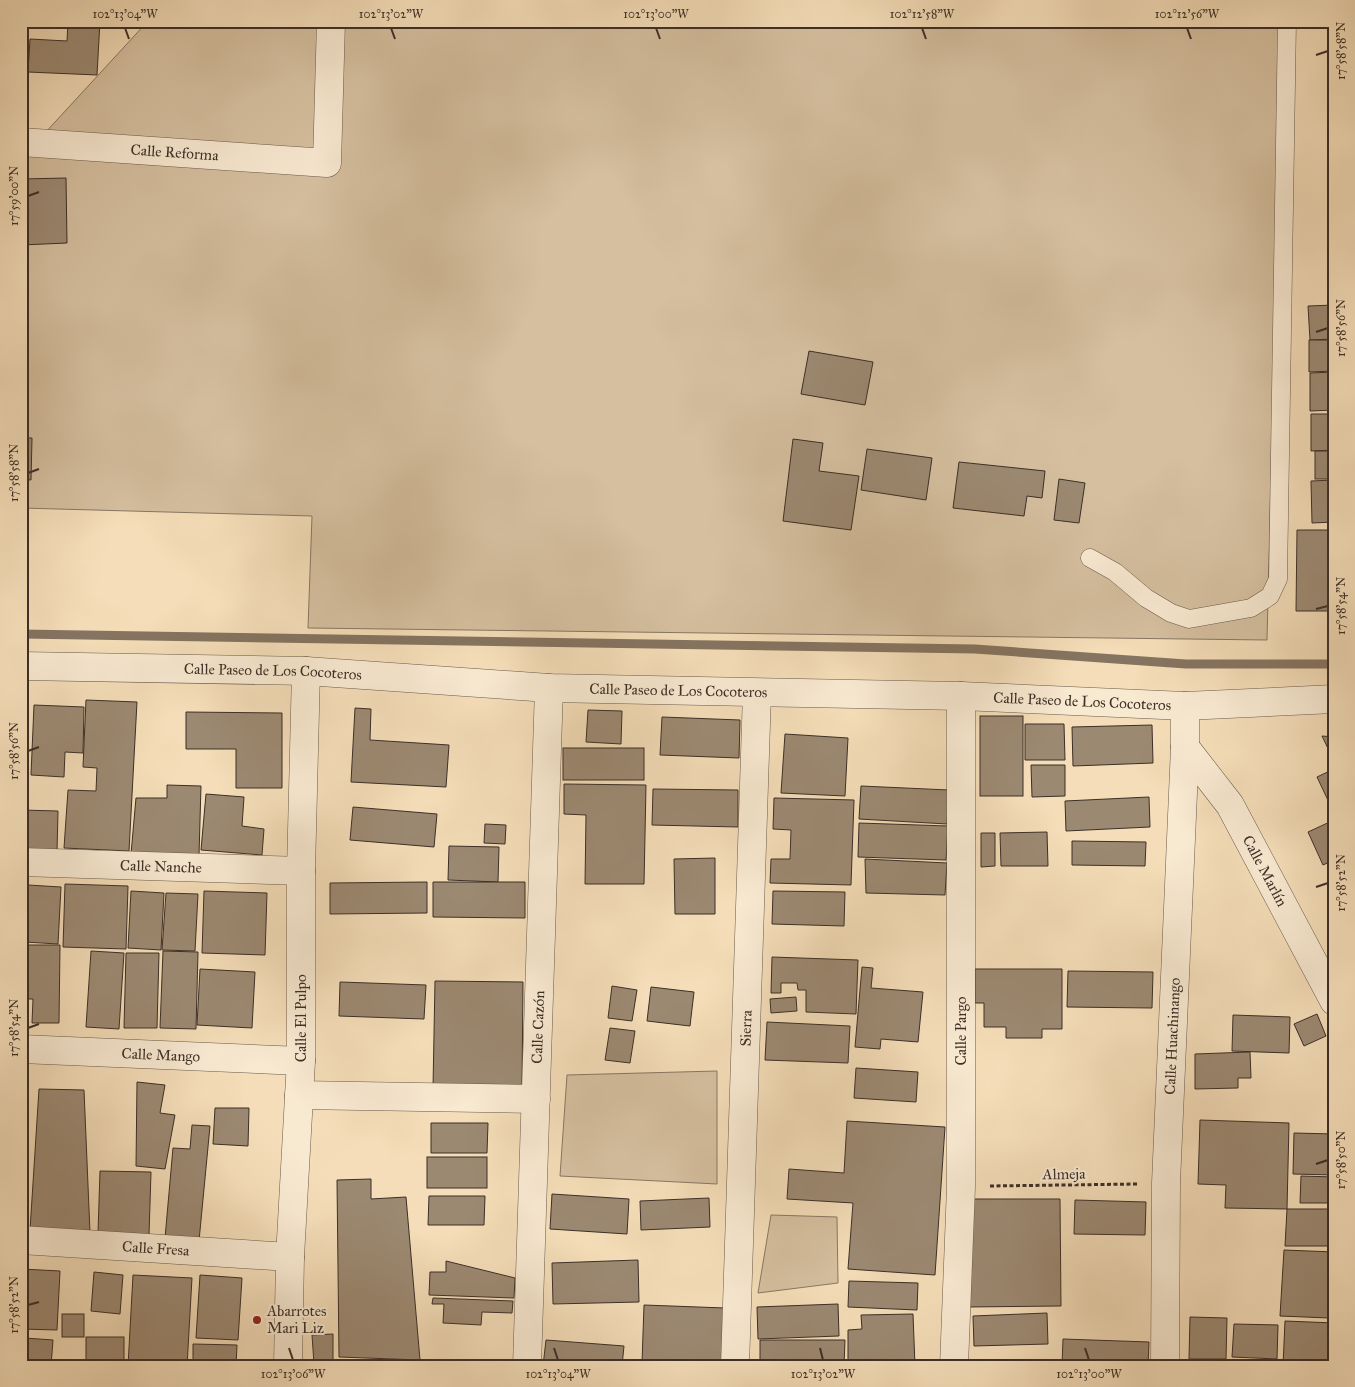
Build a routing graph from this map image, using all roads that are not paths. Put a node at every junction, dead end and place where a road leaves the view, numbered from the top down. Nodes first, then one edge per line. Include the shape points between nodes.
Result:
1 (332, 21) edge
2 (1287, 21) edge
3 (21, 142) edge
4 (1090, 558) dead end
5 (21, 666) edge
6 (306, 671) junction
7 (549, 688) junction
8 (758, 693) junction
9 (961, 696) junction
10 (1334, 699) edge
11 (1185, 706) junction
12 (1185, 746) junction
13 (21, 862) edge
14 (301, 871) junction
15 (1334, 1001) edge
16 (21, 1049) edge
17 (301, 1061) junction
18 (299, 1095) junction
19 (536, 1099) junction
20 (21, 1240) edge
21 (290, 1257) junction
22 (288, 1366) edge
23 (527, 1366) edge
24 (735, 1366) edge
25 (954, 1366) edge
26 (1165, 1366) edge

1 - 3 street, Calle Reforma via 327,163
2 - 4 lane via 1278,579 1270,596 1251,608 1189,620 1146,598 1115,572
5 - 6 street, Calle Paseo de Los Cocoteros
6 - 7 street, Calle Paseo de Los Cocoteros
6 - 14 street, Calle El Pulpo
7 - 8 street, Calle Paseo de Los Cocoteros
7 - 19 street, Calle Cazón
8 - 9 street, Calle Paseo de Los Cocoteros
8 - 24 street, Sierra
9 - 11 street, Calle Paseo de Los Cocoteros
9 - 25 street, Calle Pargo via 962,1187
10 - 11 street, Calle Paseo de Los Cocoteros
11 - 12 street, Calle Huachinango
12 - 15 street, Calle Marlín via 1230,804
12 - 26 street, Calle Huachinango via 1166,1183
13 - 14 street, Calle Nanche
14 - 17 street, Calle El Pulpo
16 - 17 street, Calle Mango
17 - 18 street, Calle El Pulpo
18 - 19 street
18 - 21 street, Calle El Pulpo
19 - 23 street, Calle Cazón
20 - 21 street, Calle Fresa
21 - 22 street, Calle El Pulpo

